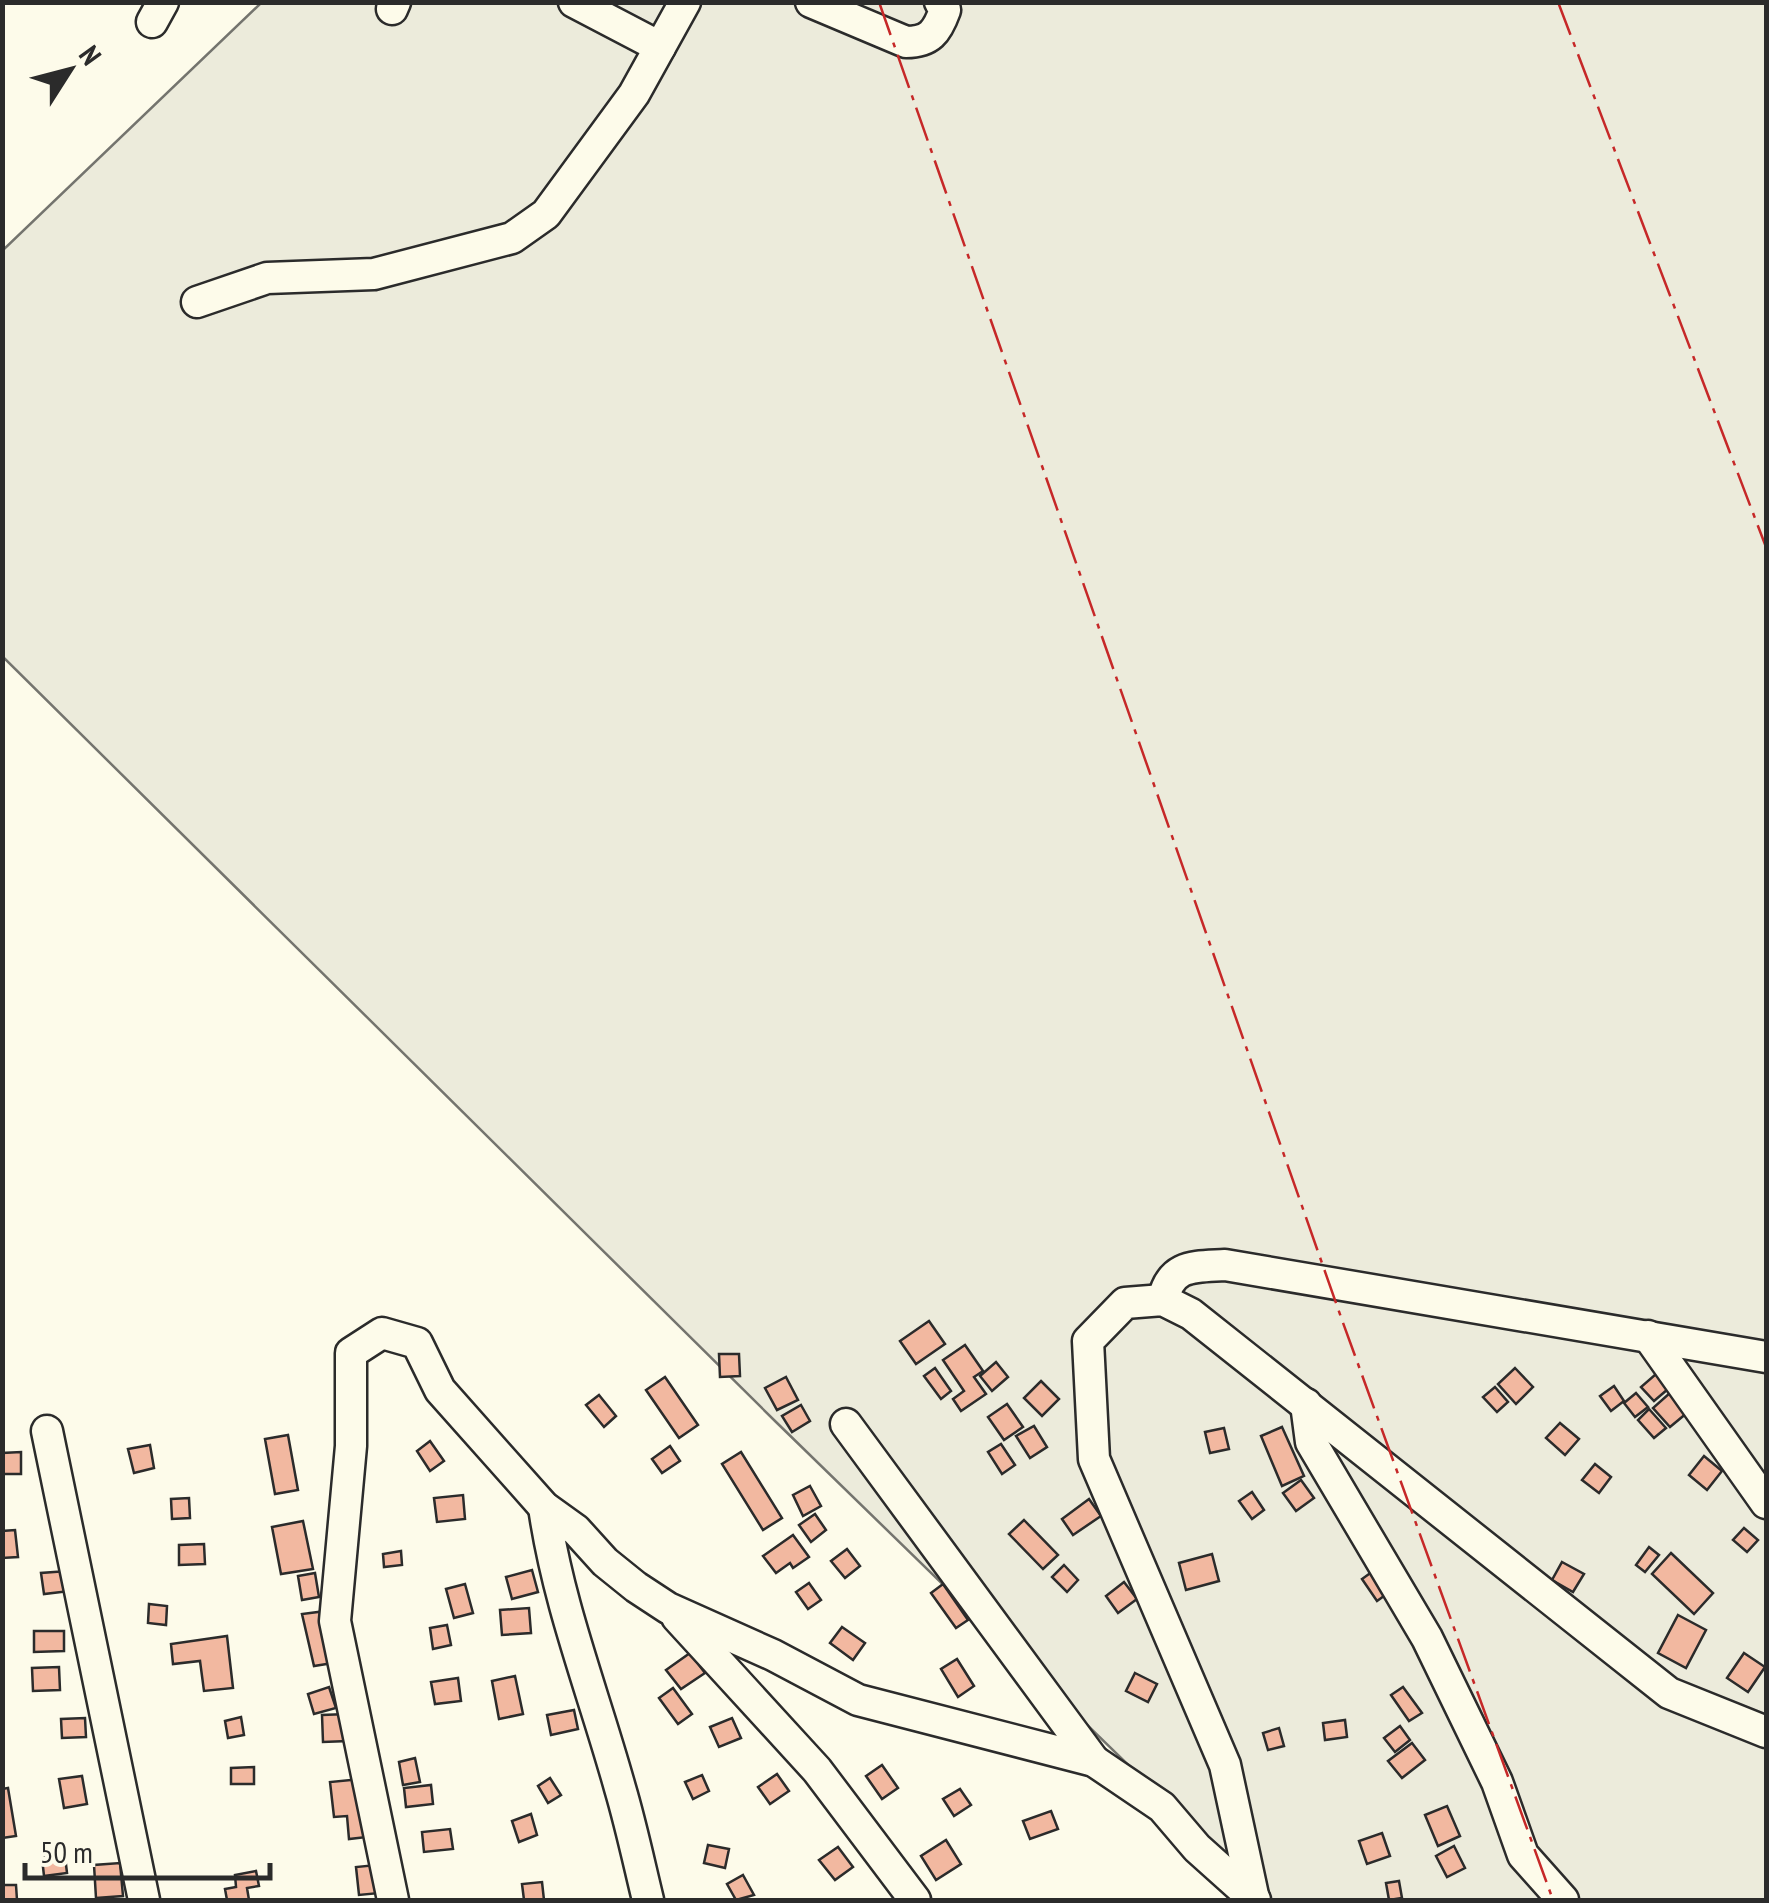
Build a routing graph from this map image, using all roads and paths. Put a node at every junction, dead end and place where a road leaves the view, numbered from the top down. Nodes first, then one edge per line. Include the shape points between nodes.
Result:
1 (574, 2) edge
2 (685, 2) edge
3 (811, 2) edge
4 (940, 2) edge
5 (660, 47) junction
6 (197, 302) dead end
7 (1163, 1300) junction
8 (1648, 1336) junction
9 (1766, 1357) edge
10 (1306, 1404) junction
11 (846, 1424) dead end
12 (47, 1431) dead end
13 (1766, 1502) edge
14 (544, 1507) junction
15 (668, 1608) junction
16 (1766, 1732) edge
17 (1094, 1762) junction
18 (144, 1900) edge
19 (393, 1900) edge
20 (648, 1900) edge
21 (914, 1900) edge
22 (1255, 1900) edge
23 (1563, 1900) edge

1 - 5 street
2 - 5 street
3 - 4 street via 906,42 923,42 938,30 945,10
5 - 6 street via 634,94 546,214 512,238 374,274 267,278
7 - 8 street via 1167,1283 1188,1267 1225,1265
7 - 10 street via 1192,1314
7 - 22 street via 1125,1303 1088,1340 1094,1459 1225,1765
8 - 9 street
8 - 13 street
10 - 16 street via 1669,1693
10 - 23 street via 1311,1442 1426,1638 1498,1782 1523,1856
11 - 17 street
12 - 18 street
14 - 15 street
14 - 19 street via 440,1390 417,1343 382,1333 351,1353 351,1446 335,1621
14 - 20 street via 551,1561
15 - 17 street via 858,1700
15 - 21 street via 817,1770
17 - 22 street via 1162,1807

